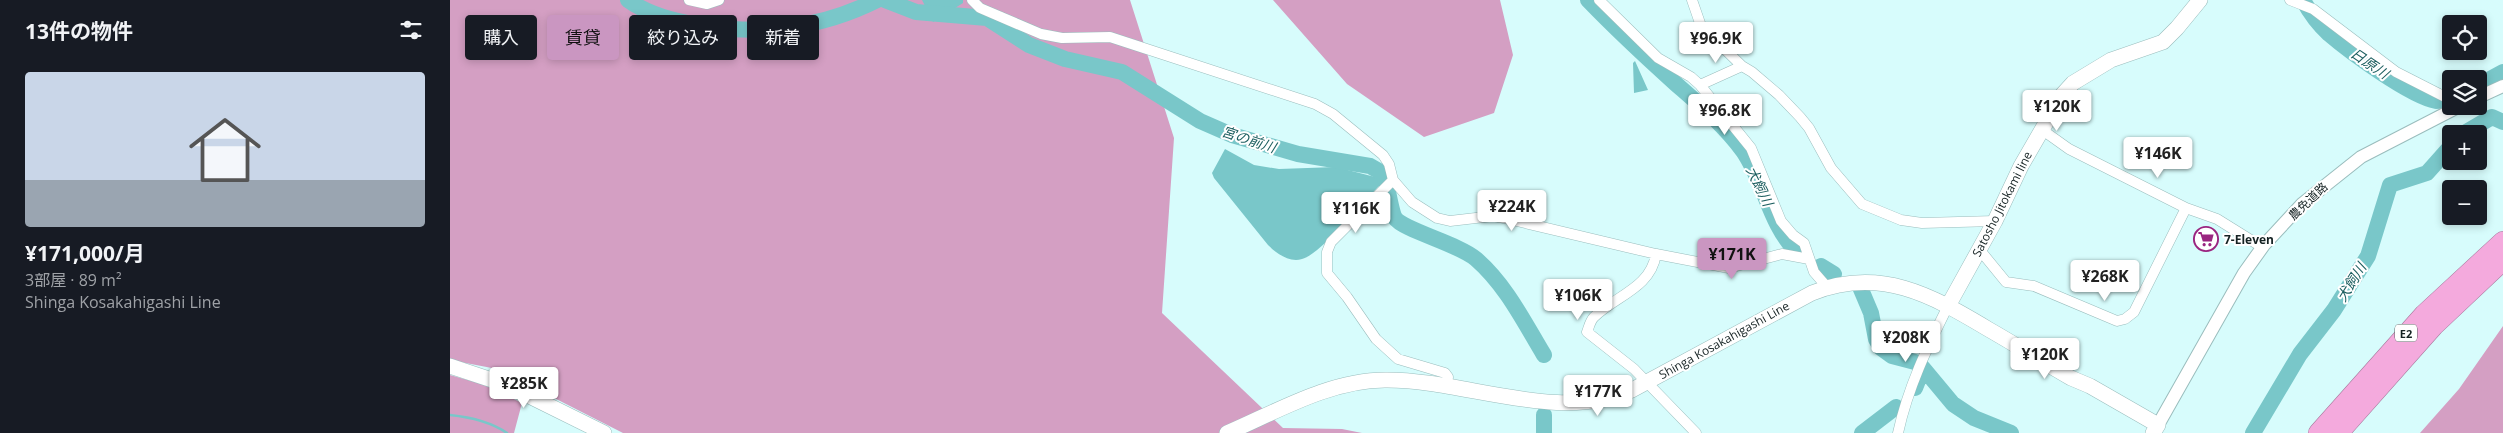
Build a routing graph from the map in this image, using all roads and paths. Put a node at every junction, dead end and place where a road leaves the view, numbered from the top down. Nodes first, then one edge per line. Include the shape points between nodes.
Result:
1 (689, 0) edge
2 (719, 0) edge
3 (972, 0) edge
4 (1599, 0) edge
5 (1692, 0) edge
6 (2200, 0) edge
7 (2290, 0) edge
8 (1742, 66) junction
9 (1700, 85) junction
10 (2503, 86) edge
11 (2487, 93) edge
12 (2442, 95) edge
13 (2442, 115) edge
14 (2042, 129) junction
15 (1393, 180) junction
16 (2186, 208) junction
17 (1995, 221) junction
18 (2503, 241) edge
19 (2262, 248) junction
20 (1980, 249) junction
21 (1656, 254) junction
22 (1809, 259) junction
23 (2503, 261) edge
24 (1827, 287) junction
25 (1948, 306) junction
26 (450, 366) edge
27 (1646, 382) junction
28 (1447, 385) junction
29 (2156, 429) edge
30 (604, 433) edge
31 (1227, 433) edge
32 (1696, 433) edge
33 (1898, 433) edge
34 (2318, 433) edge
35 (2339, 433) edge

1 - 2 street via 707,4
3 - 15 street via 980,8 1041,34 1062,38 1110,37 1315,104 1333,114 1383,155
4 - 9 street via 1658,58
5 - 8 street via 1701,26
6 - 14 main road, Satosho Jitokami line via 2162,42 2127,53 2073,83 2054,106
7 - 12 street via 2308,8 2376,59
8 - 9 street
8 - 17 street via 1800,116 1831,168 1862,204 1900,220 1922,223
9 - 22 street via 1751,148 1781,221 1804,243
10 - 11 street
13 - 19 street, 農免道路 via 2361,157 2302,204
14 - 16 street via 2069,149
14 - 17 main road, Satosho Jitokami line
15 - 21 street via 1412,202 1437,218 1450,221 1493,216
15 - 28 street via 1331,242 1327,252 1327,273 1376,340 1398,359 1445,373
16 - 19 street via 2217,219
16 - 20 street via 2134,312 2117,321 2034,286 2006,282
17 - 20 main road, Satosho Jitokami line
18 - 34 highway, E2 via 2424,314
19 - 29 street, 農免道路 via 2236,285
20 - 25 main road, Satosho Jitokami line
21 - 22 street via 1729,268 1782,254
21 - 27 street via 1650,274 1592,318 1587,332
22 - 24 street via 1814,272
23 - 35 highway, E2 via 2434,326
24 - 25 main road, Shinga Kosakahigashi Line via 1880,283 1919,292
24 - 27 main road, Shinga Kosakahigashi Line
25 - 29 main road, Shinga Kosakahigashi Line via 2090,386
25 - 33 street via 1919,363
26 - 30 main road via 516,389
27 - 28 main road, Shinga Kosakahigashi Line via 1616,397 1580,404
27 - 32 street
28 - 31 main road, Shinga Kosakahigashi Line via 1412,380 1361,382 1316,396

